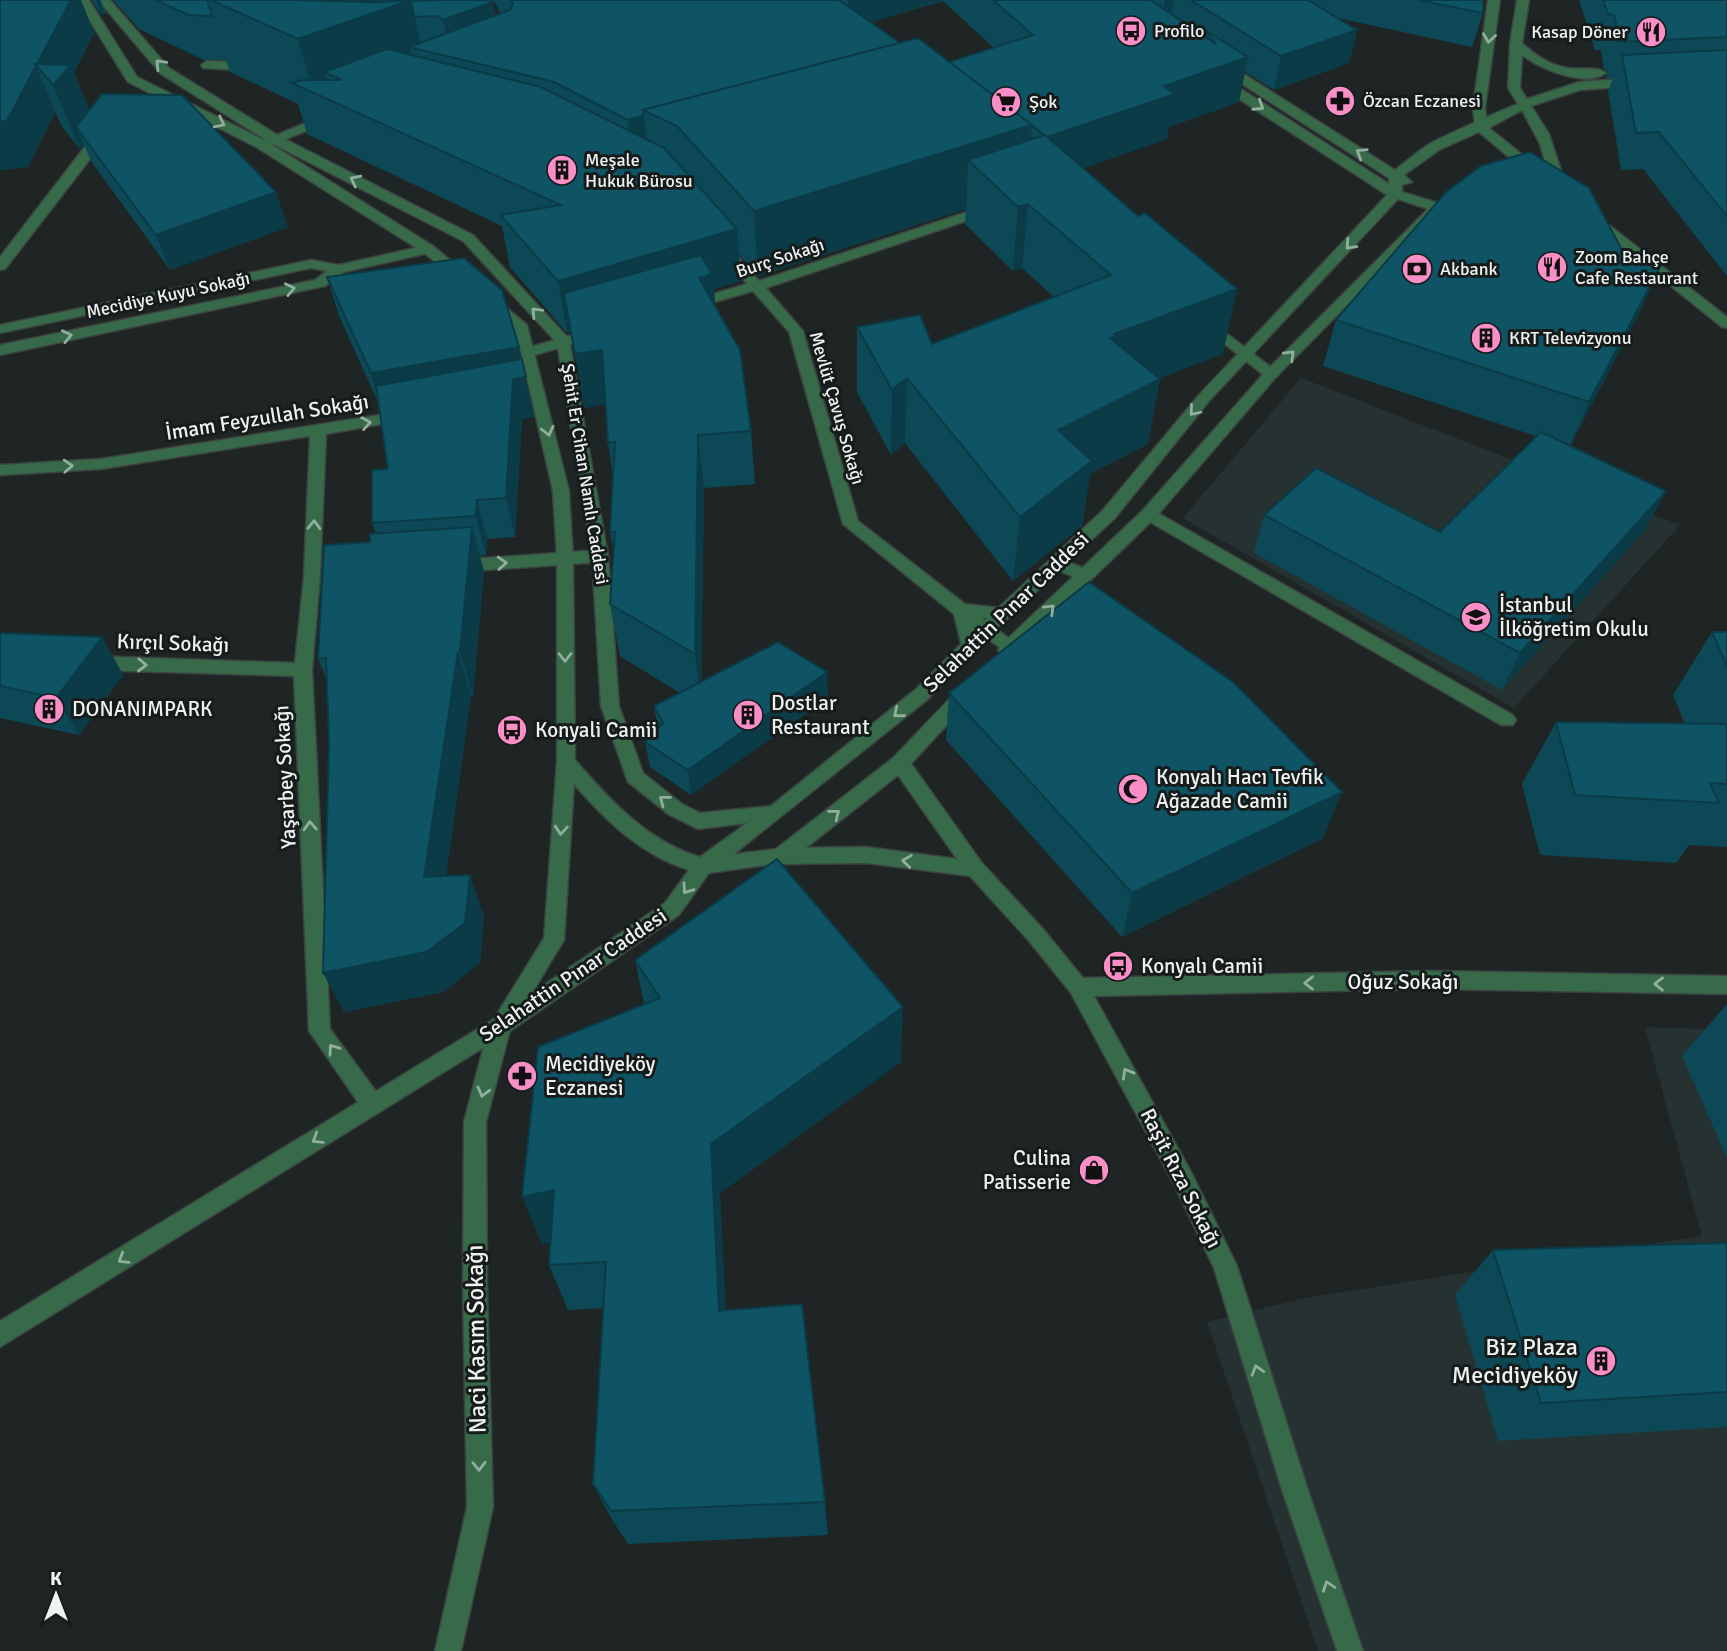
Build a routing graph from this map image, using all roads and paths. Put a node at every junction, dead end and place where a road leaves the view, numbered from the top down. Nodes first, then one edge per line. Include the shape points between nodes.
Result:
1 (83, 0) edge
2 (104, 0) edge
3 (1494, 0) edge
4 (1523, 0) edge
5 (1516, 44) junction
6 (1209, 57) edge
7 (206, 65) dead end
8 (267, 68) dead end
9 (1580, 74) junction
10 (1211, 75) edge
11 (1511, 75) junction
12 (1524, 104) junction
13 (334, 116) edge
14 (110, 123) edge
15 (1481, 127) junction
16 (268, 141) junction
17 (1550, 152) junction
18 (1524, 171) junction
19 (1396, 175) junction
20 (1530, 183) edge
21 (1395, 194) junction
22 (1571, 198) junction
23 (1003, 204) edge
24 (1442, 204) junction
25 (712, 236) edge
26 (428, 249) junction
27 (0, 266) edge
28 (339, 269) junction
29 (757, 286) junction
30 (680, 308) edge
31 (1192, 311) edge
32 (1727, 324) edge
33 (615, 327) edge
34 (0, 329) edge
35 (564, 342) junction
36 (0, 350) edge
37 (528, 352) junction
38 (1246, 353) junction
39 (1271, 374) junction
40 (419, 414) edge
41 (318, 431) junction
42 (0, 470) edge
43 (1149, 514) junction
44 (600, 556) junction
45 (565, 558) junction
46 (1055, 563) junction
47 (445, 567) edge
48 (1085, 575) junction
49 (962, 610) junction
50 (1003, 613) junction
51 (986, 629) junction
52 (969, 647) junction
53 (1009, 648) junction
54 (69, 663) edge
55 (994, 664) edge
56 (303, 670) junction
57 (978, 680) edge
58 (1507, 720) dead end
59 (566, 762) junction
60 (900, 763) junction
61 (775, 813) junction
62 (782, 856) junction
63 (703, 866) junction
64 (975, 869) junction
65 (1727, 985) edge
66 (1079, 987) junction
67 (500, 1026) junction
68 (372, 1104) junction
69 (0, 1335) edge
70 (448, 1651) edge
71 (1350, 1651) edge

1 -> 16 street, Şehit Er Cihan Namlı Caddesi via 132,79
16 -> 2 street, Şehit Er Cihan Namlı Caddesi via 165,71
3 -> 11 street
4 - 5 street
5 - 9 street via 1551,69
5 - 11 street
19 -> 6 street
7 - 8 street
9 - 11 street
9 - 12 street via 1648,77 1579,86
10 -> 21 street
11 - 12 street
11 - 15 street via 1479,107
12 - 15 street
12 - 17 street via 1537,120
13 - 16 street
14 - 27 street
15 - 18 street
15 - 19 street via 1434,148
16 - 26 street, Şehit Er Cihan Namlı Caddesi
35 -> 16 street, Şehit Er Cihan Namlı Caddesi via 468,238
17 - 18 street
17 - 22 street
18 - 22 street
19 - 21 street
19 - 24 street
20 - 22 street
21 - 24 street
21 -> 38 street, Selahattin Pınar Caddesi
22 - 32 street
23 - 29 street, Burç Sokağı
39 -> 24 street, Selahattin Pınar Caddesi
25 - 29 street, Mevlüt Çavuş Sokağı
26 - 28 street, Mecidiye Kuyu Sokağı
26 - 37 street, Şehit Er Cihan Namlı Caddesi via 520,325
28 - 34 street, Mecidiye Kuyu Sokağı via 311,264
36 -> 28 street, Mecidiye Kuyu Sokağı via 320,283
29 - 30 street, Burç Sokağı
29 - 49 street, Mevlüt Çavuş Sokağı via 796,331 851,524
31 - 38 street
33 - 35 street
35 - 37 street
35 - 44 street, Şehit Er Cihan Namlı Caddesi
37 -> 45 street, Şehit Er Cihan Namlı Caddesi via 532,392 561,491
38 - 39 street
38 -> 46 street, Selahattin Pınar Caddesi via 1109,514
39 - 43 street, Selahattin Pınar Caddesi
41 -> 40 street, İmam Feyzullah Sokağı
42 -> 41 street, İmam Feyzullah Sokağı via 101,464
56 -> 41 street, Yaşarbey Sokağı via 319,575
43 - 48 street, Selahattin Pınar Caddesi
43 - 58 street
44 - 45 street
61 -> 44 street, Şehit Er Cihan Namlı Caddesi via 698,821 635,778 610,706
47 -> 45 street
45 -> 59 street, Şehit Er Cihan Namlı Caddesi
46 - 48 street
46 - 50 street, Selahattin Pınar Caddesi
53 -> 48 street, Selahattin Pınar Caddesi
49 - 50 street
49 - 51 street, Mevlüt Çavuş Sokağı
49 - 52 street
50 - 51 street, Selahattin Pınar Caddesi
51 - 52 street, Selahattin Pınar Caddesi
51 - 53 street, Mevlüt Çavuş Sokağı
52 -> 61 street, Selahattin Pınar Caddesi via 922,694
53 - 55 street, Selahattin Pınar Caddesi
54 -> 56 street, Kırçıl Sokağı
68 -> 56 street, Yaşarbey Sokağı via 320,1031
57 - 60 street, Selahattin Pınar Caddesi
59 - 63 street via 611,814 673,857
59 -> 67 street, Şehit Er Cihan Namlı Caddesi via 554,940
62 -> 60 street, Selahattin Pınar Caddesi
60 - 64 street, Raşit Rıza Sokağı
61 - 63 street, Selahattin Pınar Caddesi
62 - 63 street
64 -> 62 street via 866,855
63 -> 67 street, Selahattin Pınar Caddesi via 673,909
64 - 66 street, Raşit Rıza Sokağı
65 -> 66 street, Oğuz Sokağı via 1430,981
71 -> 66 street, Raşit Rıza Sokağı via 1225,1266 1184,1179
67 - 68 street, Selahattin Pınar Caddesi
67 -> 70 street, Naci Kasım Sokağı via 475,1122 480,1507
68 -> 69 street, Selahattin Pınar Caddesi

